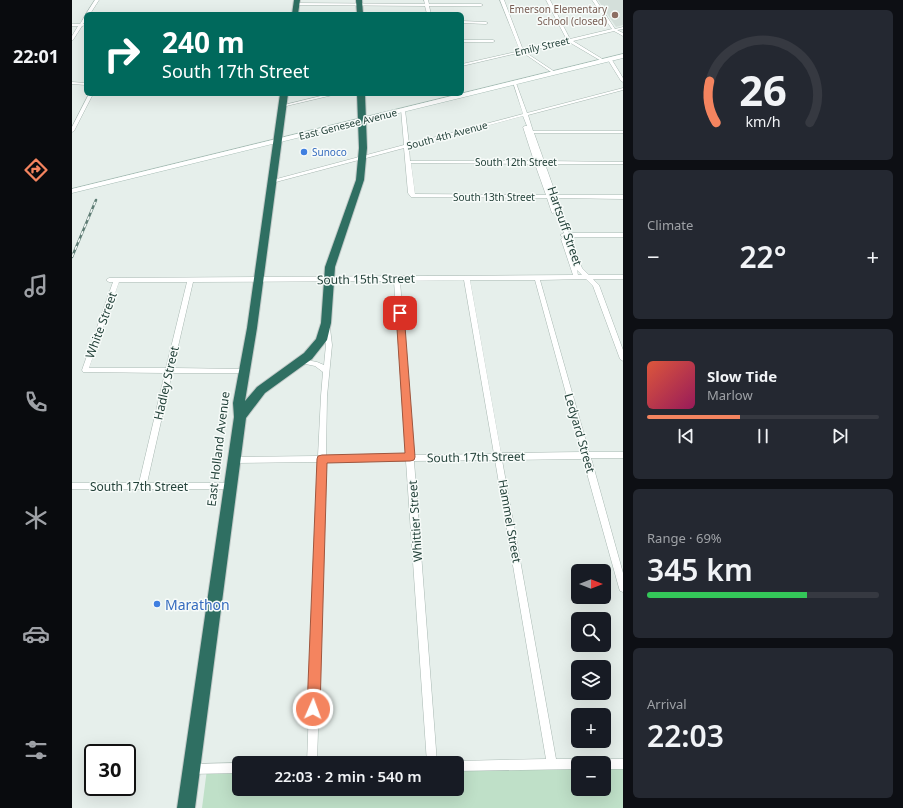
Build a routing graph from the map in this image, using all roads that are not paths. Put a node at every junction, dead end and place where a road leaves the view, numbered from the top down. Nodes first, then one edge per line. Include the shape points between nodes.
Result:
1 (97, 0) edge
2 (426, 0) edge
3 (502, 0) edge
4 (548, 0) edge
5 (594, 0) edge
6 (297, 2) edge
7 (359, 2) edge
8 (427, 5) junction
9 (481, 5) dead end
10 (89, 12) edge
11 (295, 12) edge
12 (360, 12) edge
13 (429, 12) edge
14 (84, 20) edge
15 (464, 22) edge
16 (486, 23) dead end
17 (72, 26) edge
18 (80, 26) junction
19 (84, 26) edge
20 (623, 28) edge
21 (614, 30) junction
22 (623, 35) edge
23 (72, 39) edge
24 (570, 40) junction
25 (464, 41) edge
26 (493, 41) dead end
27 (522, 51) junction
28 (623, 56) edge
29 (610, 60) junction
30 (603, 61) junction
31 (464, 65) edge
32 (554, 73) junction
33 (623, 81) edge
34 (72, 84) edge
35 (84, 84) edge
36 (512, 84) junction
37 (623, 89) edge
38 (464, 93) edge
39 (89, 96) edge
40 (284, 96) edge
41 (325, 96) edge
42 (361, 96) edge
43 (445, 97) edge
44 (282, 106) junction
45 (403, 110) junction
46 (524, 115) junction
47 (363, 120) junction
48 (72, 131) edge
49 (529, 132) junction
50 (623, 132) edge
51 (278, 141) junction
52 (407, 145) junction
53 (363, 157) junction
54 (409, 162) junction
55 (540, 162) junction
56 (623, 163) edge
57 (272, 181) junction
58 (72, 191) edge
59 (552, 197) junction
60 (623, 197) edge
61 (565, 235) junction
62 (623, 235) edge
63 (576, 277) junction
64 (587, 277) junction
65 (623, 277) edge
66 (467, 278) junction
67 (537, 278) junction
68 (397, 279) junction
69 (109, 280) dead end
70 (117, 280) junction
71 (190, 280) junction
72 (258, 280) junction
73 (328, 280) junction
74 (326, 323) junction
75 (623, 359) edge
76 (302, 361) junction
77 (169, 370) junction
78 (325, 370) junction
79 (244, 371) junction
80 (240, 417) junction
81 (586, 455) junction
82 (623, 455) edge
83 (499, 456) junction
84 (410, 457) junction
85 (322, 459) junction
86 (234, 460) junction
87 (72, 486) edge
88 (142, 486) junction
89 (230, 486) junction
90 (623, 588) edge
91 (312, 756) edge
92 (431, 756) edge
93 (552, 764) junction
94 (571, 764) edge
95 (611, 764) edge
96 (623, 764) edge
97 (464, 766) edge
98 (232, 768) edge
99 (191, 769) junction
100 (186, 808) edge

1 - 10 street
2 - 8 street
3 - 27 street
4 - 24 street
5 - 21 street
6 - 7 street
6 - 11 highway
7 - 8 street
7 - 12 highway
8 - 9 street
8 - 13 street
14 - 18 street
15 - 16 street
17 - 18 street
18 - 19 street
18 - 23 street
20 - 21 street, Emily Street
21 - 22 street
21 - 24 street, Emily Street
24 - 27 street, Emily Street
24 - 30 street
25 - 26 street
27 - 31 street, Emily Street
27 - 32 street
28 - 29 main road, East Genesee Avenue
29 - 30 main road, East Genesee Avenue
29 - 33 street
30 - 32 main road, East Genesee Avenue
32 - 36 main road, East Genesee Avenue
34 - 35 street
36 - 38 main road, East Genesee Avenue
36 - 46 street, Hartsuff Street
37 - 46 street, South 4th Avenue
39 - 48 street
40 - 44 highway, East Holland Avenue
41 - 44 street
42 - 47 highway
43 - 45 main road, East Genesee Avenue
44 - 51 highway, East Holland Avenue
45 - 47 main road, East Genesee Avenue
45 - 52 street
46 - 49 street, Hartsuff Street
46 - 52 street, South 4th Avenue
47 - 51 main road, East Genesee Avenue
47 - 53 highway
49 - 50 street
49 - 55 street, Hartsuff Street
51 - 57 highway, East Holland Avenue
51 - 58 main road, East Genesee Avenue
52 - 53 street, South 4th Avenue
52 - 54 street
53 - 57 street, South 4th Avenue
53 - 73 highway via 360,180 335,249
54 - 55 street, South 12th Street
54 - 59 street, South 13th Street via 413,196
55 - 56 street, South 12th Street
55 - 59 street, Hartsuff Street
57 - 72 highway, East Holland Avenue
59 - 60 street, South 13th Street
59 - 61 street, Hartsuff Street
61 - 62 street
61 - 63 street, Hartsuff Street
61 - 64 street, Hartsuff Street via 579,269
63 - 64 street, South 15th Street
63 - 67 street, South 15th Street
64 - 65 street, South 15th Street
64 - 75 street, Hartsuff Street via 596,285
66 - 67 street, South 15th Street
66 - 68 street, South 15th Street
66 - 83 street, Hammel Street
67 - 81 street, Ledyard Street
68 - 73 street, South 15th Street
68 - 84 street, Whittier Street
69 - 70 street, South 15th Street
70 - 71 street, South 15th Street
70 - 77 street, White Street via 85,370
71 - 72 street, South 15th Street
71 - 77 street, Hadley Street
72 - 73 street, South 15th Street
72 - 79 highway, East Holland Avenue
73 - 74 highway
74 - 76 highway via 317,346
74 - 78 street via 329,345
76 - 78 street via 317,364
76 - 80 highway via 261,390
77 - 79 street
77 - 88 street, Hadley Street
78 - 85 street
79 - 80 highway, East Holland Avenue via 239,403
80 - 86 highway, East Holland Avenue
81 - 82 street, South 17th Street
81 - 83 street, South 17th Street
81 - 90 street, Ledyard Street
83 - 84 street, South 17th Street
83 - 93 street, Hammel Street
84 - 85 street, South 17th Street
84 - 92 street, Whittier Street
85 - 86 street, South 17th Street
85 - 91 street
86 - 89 highway, East Holland Avenue
87 - 88 street, South 17th Street
88 - 89 street, South 17th Street
89 - 99 highway, East Holland Avenue
93 - 94 street
93 - 97 street
95 - 96 street
98 - 99 street
99 - 100 highway, East Holland Avenue

